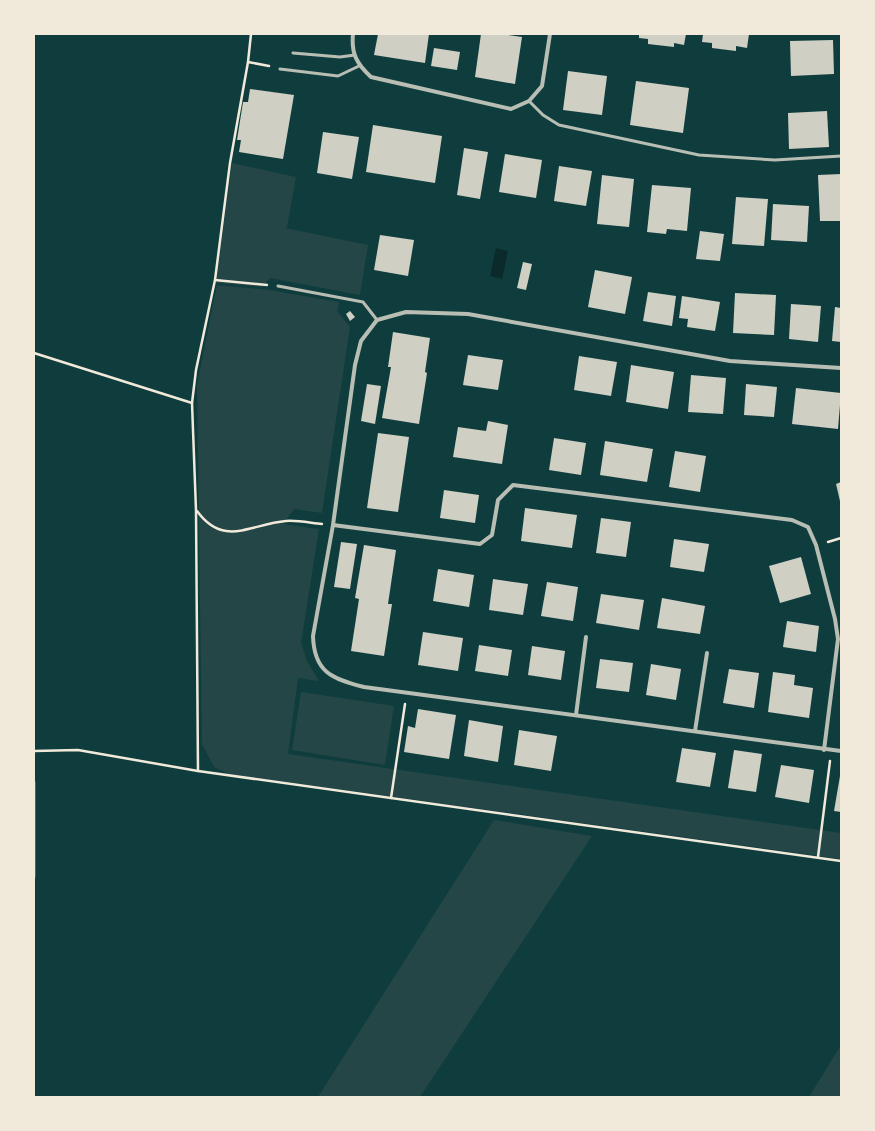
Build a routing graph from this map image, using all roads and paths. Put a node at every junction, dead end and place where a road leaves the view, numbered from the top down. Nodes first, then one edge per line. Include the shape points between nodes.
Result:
1 (251, 34) edge
2 (353, 34) edge
3 (550, 34) edge
4 (293, 53) dead end
5 (355, 54) junction
6 (248, 62) junction
7 (359, 66) junction
8 (280, 69) joint
9 (530, 101) junction
10 (841, 156) edge
11 (215, 280) junction
12 (278, 286) joint
13 (376, 320) junction
14 (34, 353) edge
15 (841, 368) edge
16 (192, 403) junction
17 (196, 510) junction
18 (333, 525) junction
19 (586, 637) dead end
20 (707, 653) dead end
21 (407, 692) junction
22 (576, 715) junction
23 (695, 731) junction
24 (824, 750) junction
25 (831, 750) junction
26 (34, 751) edge
27 (841, 751) edge
28 (198, 771) junction
29 (34, 782) edge
30 (391, 798) junction
31 (818, 857) junction
32 (841, 861) edge
33 (34, 877) edge

1 - 6 path
2 - 5 street via 352,46
3 - 9 street via 542,86
4 - 5 lane via 340,57
5 - 7 street
6 - 8 path
6 - 11 path via 230,163
7 - 8 lane via 338,76
7 - 9 street via 371,77 511,109
9 - 10 lane via 559,125 699,155 775,160
11 - 12 path
11 - 16 path via 196,370
12 - 13 lane via 363,302
13 - 15 street via 406,312 468,314 730,361
13 - 18 street via 361,341 355,365
14 - 16 path
16 - 17 path
17 - 18 path via 217,530 236,531 286,520
17 - 28 path
18 - 21 street via 313,636 319,664 328,674 343,682
18 - 24 street via 480,544 492,535 498,500 513,485 792,520 808,527 818,553 838,639
19 - 22 street
20 - 23 street
21 - 22 street
21 - 30 path
22 - 23 street
23 - 24 street
24 - 25 street
25 - 27 street
25 - 31 path
26 - 28 path via 78,750
28 - 30 path
29 - 33 path
30 - 31 path
31 - 32 path

